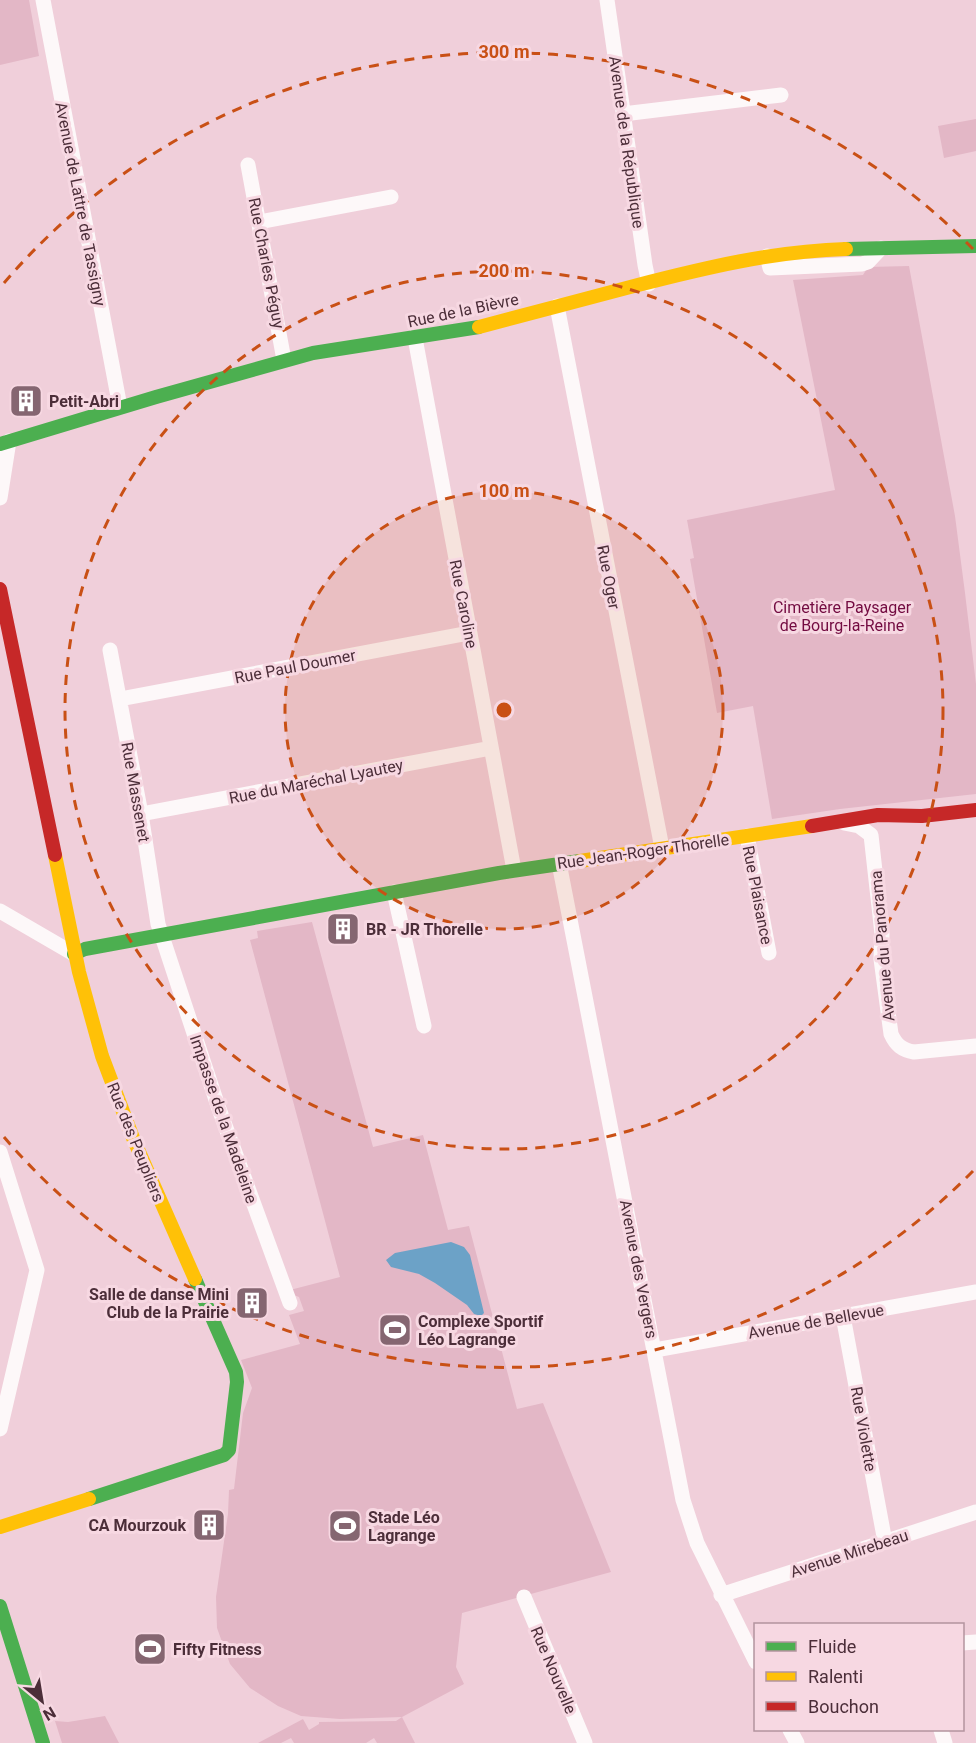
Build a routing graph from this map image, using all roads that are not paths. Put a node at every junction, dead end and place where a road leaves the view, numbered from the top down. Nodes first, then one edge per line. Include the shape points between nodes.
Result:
1 (43, 0) edge
2 (607, 0) edge
3 (781, 95) dead end
4 (623, 114) junction
5 (248, 165) dead end
6 (391, 197) dead end
7 (259, 222) junction
8 (976, 246) edge
9 (881, 248) joint
10 (768, 262) joint
11 (649, 284) junction
12 (557, 306) junction
13 (415, 338) junction
14 (284, 360) junction
15 (120, 407) junction
16 (5, 443) edge
17 (0, 498) edge
18 (0, 589) edge
19 (469, 633) junction
20 (110, 650) dead end
21 (120, 699) junction
22 (491, 748) junction
23 (976, 810) edge
24 (141, 814) junction
25 (893, 816) junction
26 (841, 822) junction
27 (871, 835) junction
28 (747, 836) junction
29 (662, 848) junction
30 (559, 863) junction
31 (514, 870) junction
32 (394, 892) junction
33 (0, 911) edge
34 (161, 935) junction
35 (769, 953) dead end
36 (74, 954) junction
37 (424, 1026) dead end
38 (976, 1046) edge
39 (0, 1152) edge
40 (976, 1292) edge
41 (290, 1303) dead end
42 (843, 1316) junction
43 (655, 1350) junction
44 (0, 1429) edge
45 (976, 1512) edge
46 (0, 1527) edge
47 (885, 1542) junction
48 (721, 1595) junction
49 (524, 1597) dead end
50 (0, 1607) edge
51 (754, 1658) edge
52 (43, 1743) edge
53 (585, 1743) edge

1 - 15 street, Avenue de Lattre de Tassigny
2 - 4 street, Avenue de la République
3 - 4 street
4 - 11 street, Avenue de la République
5 - 7 street, Rue Charles Péguy
6 - 7 street
7 - 14 street, Rue Charles Péguy
8 - 9 street
9 - 10 street via 862,264
10 - 11 street, Rue de la Bièvre via 686,273
11 - 12 street, Rue de la Bièvre
12 - 13 street, Rue de la Bièvre
12 - 29 street, Rue Oger
13 - 14 street, Rue de la Bièvre
13 - 19 street, Rue Caroline
14 - 15 street, Rue de la Bièvre
15 - 16 street, Rue de la Bièvre
16 - 17 street
18 - 36 street, Rue des Peupliers
19 - 21 street, Rue Paul Doumer
19 - 22 street, Rue Caroline
20 - 21 street, Rue Massenet
21 - 24 street, Rue Massenet
22 - 24 street, Rue du Maréchal Lyautey
22 - 31 street, Rue Caroline
23 - 25 street, Rue Jean-Roger Thorelle
24 - 34 street, Rue Massenet
25 - 26 street, Rue Jean-Roger Thorelle
25 - 27 street via 875,826
26 - 27 street via 859,826
26 - 28 street, Rue Jean-Roger Thorelle
27 - 38 street, Avenue du Panorama via 891,1034 900,1047 914,1052
28 - 29 street, Rue Jean-Roger Thorelle
28 - 35 street, Rue Plaisance
29 - 30 street, Rue Jean-Roger Thorelle
30 - 31 street, Rue Jean-Roger Thorelle
30 - 43 street, Avenue des Vergers
31 - 32 street, Rue Jean-Roger Thorelle
32 - 34 street, Rue Jean-Roger Thorelle
32 - 37 street
33 - 36 street
34 - 36 street, Rue Jean-Roger Thorelle
34 - 41 street, Impasse de la Madeleine
36 - 46 street, Rue des Peupliers via 111,1082 236,1372 229,1450 224,1455
39 - 44 street via 37,1270
40 - 42 street, Avenue de Bellevue
42 - 43 street, Avenue de Bellevue
42 - 47 street, Rue Violette
43 - 48 street, Avenue des Vergers via 683,1500 696,1543
45 - 47 street, Avenue Mirebeau
47 - 48 street, Avenue Mirebeau
48 - 51 street, Avenue des Vergers
49 - 53 street, Rue Nouvelle
50 - 52 street

